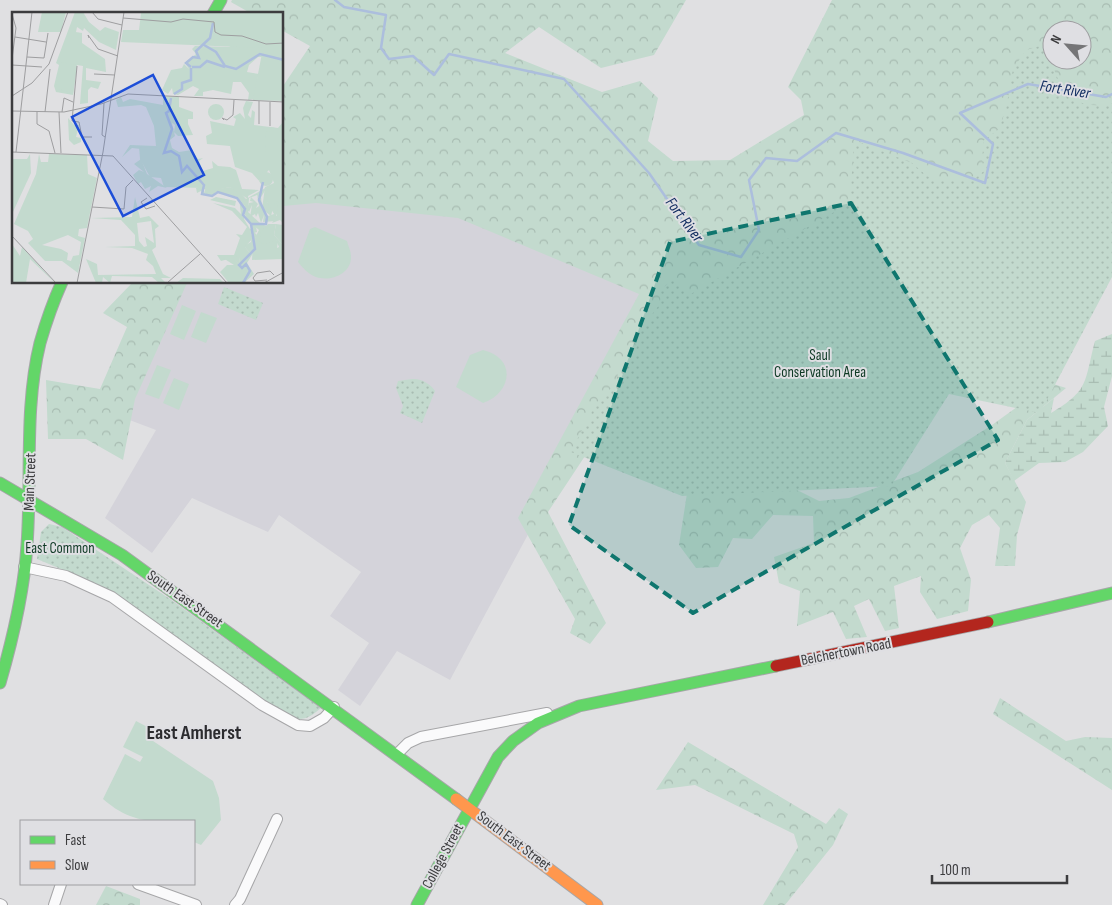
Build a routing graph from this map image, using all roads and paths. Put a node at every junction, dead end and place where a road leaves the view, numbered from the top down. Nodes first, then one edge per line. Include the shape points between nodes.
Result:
1 (221, 0) edge
2 (214, 12) edge
3 (61, 284) edge
4 (0, 483) edge
5 (30, 501) junction
6 (24, 567) junction
7 (1112, 593) edge
8 (0, 683) edge
9 (580, 706) junction
10 (334, 707) junction
11 (397, 754) junction
12 (469, 808) junction
13 (277, 819) dead end
14 (61, 885) edge
15 (141, 885) edge
16 (54, 905) edge
17 (196, 905) edge
18 (235, 905) edge
19 (417, 905) edge
20 (597, 905) edge

1 - 2 main road
3 - 5 main road, Main Street via 49,310 36,364
4 - 5 main road, South East Street
5 - 6 main road, Main Street
5 - 10 main road, South East Street via 101,541
6 - 8 main road, Main Street via 9,652
6 - 10 street via 66,576 112,597 262,705 298,725 310,726
7 - 9 main road, Belchertown Road via 956,630
9 - 11 street, Belchertown Road via 441,732 408,743
9 - 12 main road, Belchertown Road via 538,723 513,741 498,757
10 - 11 main road, South East Street
11 - 12 main road, South East Street
12 - 19 main road, College Street
12 - 20 main road, South East Street
13 - 18 street
14 - 16 street
15 - 17 street

